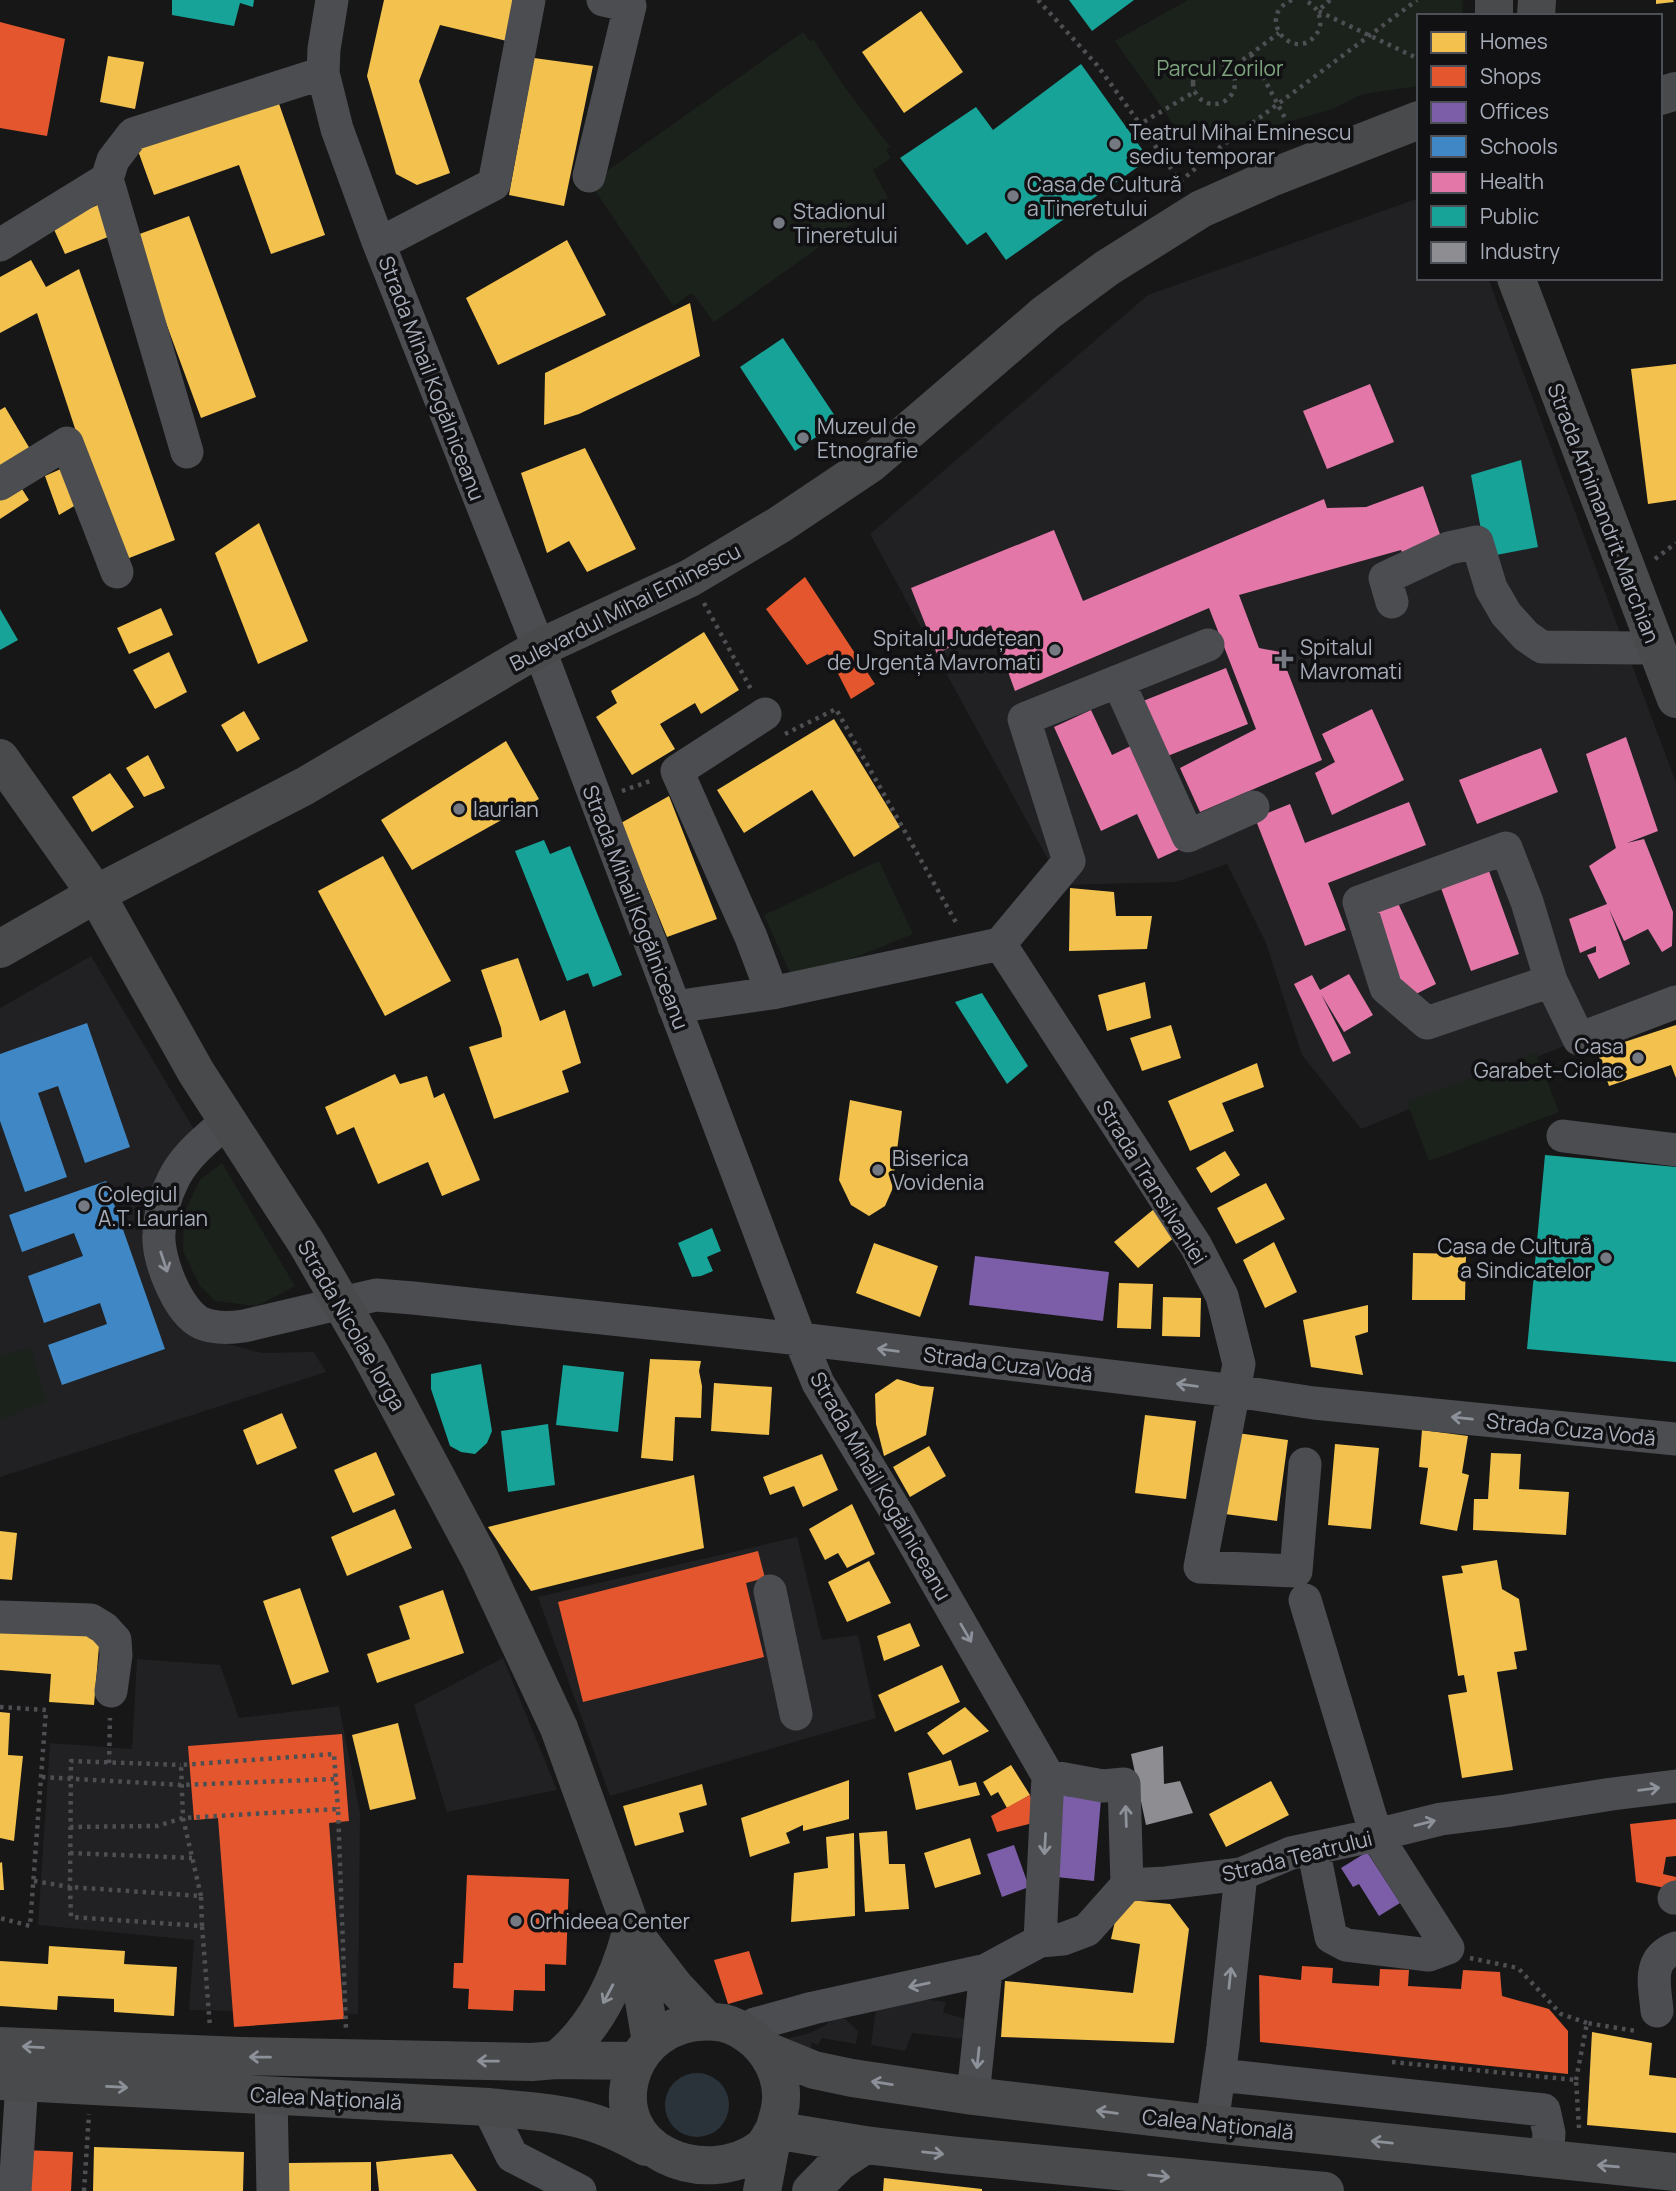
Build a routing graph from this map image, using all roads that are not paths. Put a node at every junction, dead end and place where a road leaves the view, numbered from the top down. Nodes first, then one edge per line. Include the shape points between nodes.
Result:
1 (332, 0) edge
2 (529, 0) edge
3 (603, 0) edge
4 (323, 73) junction
5 (1417, 121) edge
6 (1417, 146) edge
7 (1319, 160) junction
8 (589, 176) dead end
9 (107, 179) junction
10 (379, 244) junction
11 (0, 246) edge
12 (1517, 280) edge
13 (1532, 280) edge
14 (1533, 326) junction
15 (187, 452) dead end
16 (0, 484) edge
17 (117, 572) dead end
18 (1392, 602) dead end
19 (1652, 638) junction
20 (1209, 645) dead end
21 (538, 648) junction
22 (1118, 681) junction
23 (1676, 699) edge
24 (765, 715) road end
25 (0, 758) edge
26 (1253, 807) dead end
27 (96, 894) junction
28 (986, 948) junction
29 (0, 949) edge
30 (1552, 981) junction
31 (772, 993) junction
32 (1676, 1002) edge
33 (674, 1007) junction
34 (227, 1121) junction
35 (1563, 1136) dead end
36 (1676, 1150) edge
37 (341, 1303) junction
38 (800, 1339) junction
39 (1235, 1391) junction
40 (1676, 1439) edge
41 (1305, 1464) dead end
42 (770, 1591) dead end
43 (1304, 1600) dead end
44 (0, 1617) edge
45 (111, 1691) road end
46 (796, 1714) dead end
47 (1048, 1776) junction
48 (1676, 1786) edge
49 (1376, 1835) junction
50 (1313, 1849) junction
51 (1241, 1874) junction
52 (1128, 1885) junction
53 (632, 1930) junction
54 (1040, 1941) junction
55 (1676, 1948) edge
56 (986, 1970) junction
57 (1657, 2011) road end
58 (706, 2021) junction
59 (753, 2040) junction
60 (0, 2046) edge
61 (644, 2052) junction
62 (556, 2060) junction
63 (1221, 2060) junction
64 (11, 2082) edge
65 (271, 2096) junction
66 (973, 2096) junction
67 (488, 2107) junction
68 (554, 2115) junction
69 (1212, 2124) junction
70 (774, 2130) junction
71 (865, 2145) junction
72 (646, 2147) junction
73 (512, 2157) junction
74 (1547, 2160) junction
75 (1676, 2172) edge
76 (679, 2184) edge
77 (15, 2191) edge
78 (272, 2191) edge
79 (529, 2191) edge
80 (580, 2191) edge
81 (762, 2191) edge
82 (811, 2191) edge
83 (1325, 2191) edge

1 - 4 street, Strada Mihail Kogălniceanu
2 - 10 street via 494,184
3 - 8 street via 630,6
4 - 9 street via 133,134 113,159
4 - 10 street, Strada Mihail Kogălniceanu via 337,129
5 - 7 main road, Bulevardul Mihai Eminescu
6 - 7 main road, Bulevardul Mihai Eminescu
7 - 21 main road, Bulevardul Mihai Eminescu via 1273,177 1190,196 870,464 690,578
9 - 11 street
9 - 15 street
10 - 21 street, Strada Mihail Kogălniceanu
12 - 14 main road, Strada Arhimandrit Marchian
13 - 14 main road, Strada Arhimandrit Marchian
14 - 19 main road, Strada Arhimandrit Marchian
16 - 17 street via 66,443
18 - 19 street via 1385,578 1450,548 1477,542 1491,588 1506,614 1542,647 1640,648
19 - 23 main road, Strada Arhimandrit Marchian
20 - 22 street
21 - 27 main road, Bulevardul Mihai Eminescu via 306,786
21 - 33 street, Strada Mihail Kogălniceanu
22 - 26 street via 1188,836
22 - 28 street via 1024,719 1069,861
24 - 31 street via 677,771
25 - 27 main road, Strada Nicolae Iorga
27 - 29 main road, Bulevardul Mihai Eminescu
27 - 34 main road, Strada Nicolae Iorga
28 - 31 street
28 - 39 street, Strada Transilvaniei via 1188,1235 1222,1296 1239,1364
30 - 30 street via 1506,848 1359,902 1386,988 1427,1023
30 - 32 street via 1579,1039
31 - 33 street
33 - 38 street, Strada Mihail Kogălniceanu
34 - 37 main road, Strada Nicolae Iorga
34 -> 37 street, Strada Cuza Vodă via 189,1155 163,1206 160,1254 178,1298 201,1322 226,1328
35 - 36 street
37 - 38 street, Strada Cuza Vodă via 376,1296 413,1298
37 - 53 main road, Strada Nicolae Iorga via 492,1583 559,1728
39 -> 38 street, Strada Cuza Vodă
38 -> 47 street, Strada Mihail Kogălniceanu via 818,1383
40 -> 39 street, Strada Cuza Vodă
39 - 41 street, Strada Transilvaniei via 1200,1567 1296,1571
42 - 46 street
43 - 49 street
44 - 45 street via 91,1620 104,1628 115,1640
52 -> 47 street via 1124,1784 1103,1786
47 -> 54 street
49 -> 48 street, Strada Teatrului via 1441,1819
49 - 50 street, Strada Teatrului
49 - 50 street via 1448,1948 1429,1955 1346,1945 1331,1937
50 - 51 street, Strada Teatrului
51 - 52 street, Strada Teatrului
63 -> 51 street
52 - 54 street via 1087,1930
53 - 58 main road, Strada Nicolae Iorga
53 - 61 main road, Strada Nicolae Iorga
53 -> 62 main road via 621,1969 605,2001 573,2047
54 - 56 street
55 - 57 street via 1661,1956 1654,1971
56 -> 59 street via 755,2024
56 -> 66 street
58 - 59 main road via 728,2024
58 - 61 main road via 667,2030
66 -> 59 main road, Calea Națională via 839,2075 796,2064
59 - 70 main road via 776,2068 781,2090
62 -> 60 main road, Calea Națională via 347,2059
61 - 62 main road, Calea Națională
61 - 72 main road via 629,2082 628,2106
63 - 69 street
63 - 74 street via 1544,2110 1549,2133
64 -> 65 main road, Calea Națională
64 - 77 street
65 - 67 main road, Calea Națională
65 - 78 street
69 -> 66 main road, Calea Națională
67 - 68 main road, Calea Națională
67 - 73 street
68 - 72 main road, Calea Națională via 594,2123
68 - 76 main road via 612,2143
74 -> 69 main road, Calea Națională
70 - 71 main road
70 - 76 main road via 744,2163
70 - 81 main road
71 - 82 main road via 839,2162
71 -> 83 main road
72 - 76 main road
73 - 79 street
73 - 80 street
75 -> 74 main road, Calea Națională

